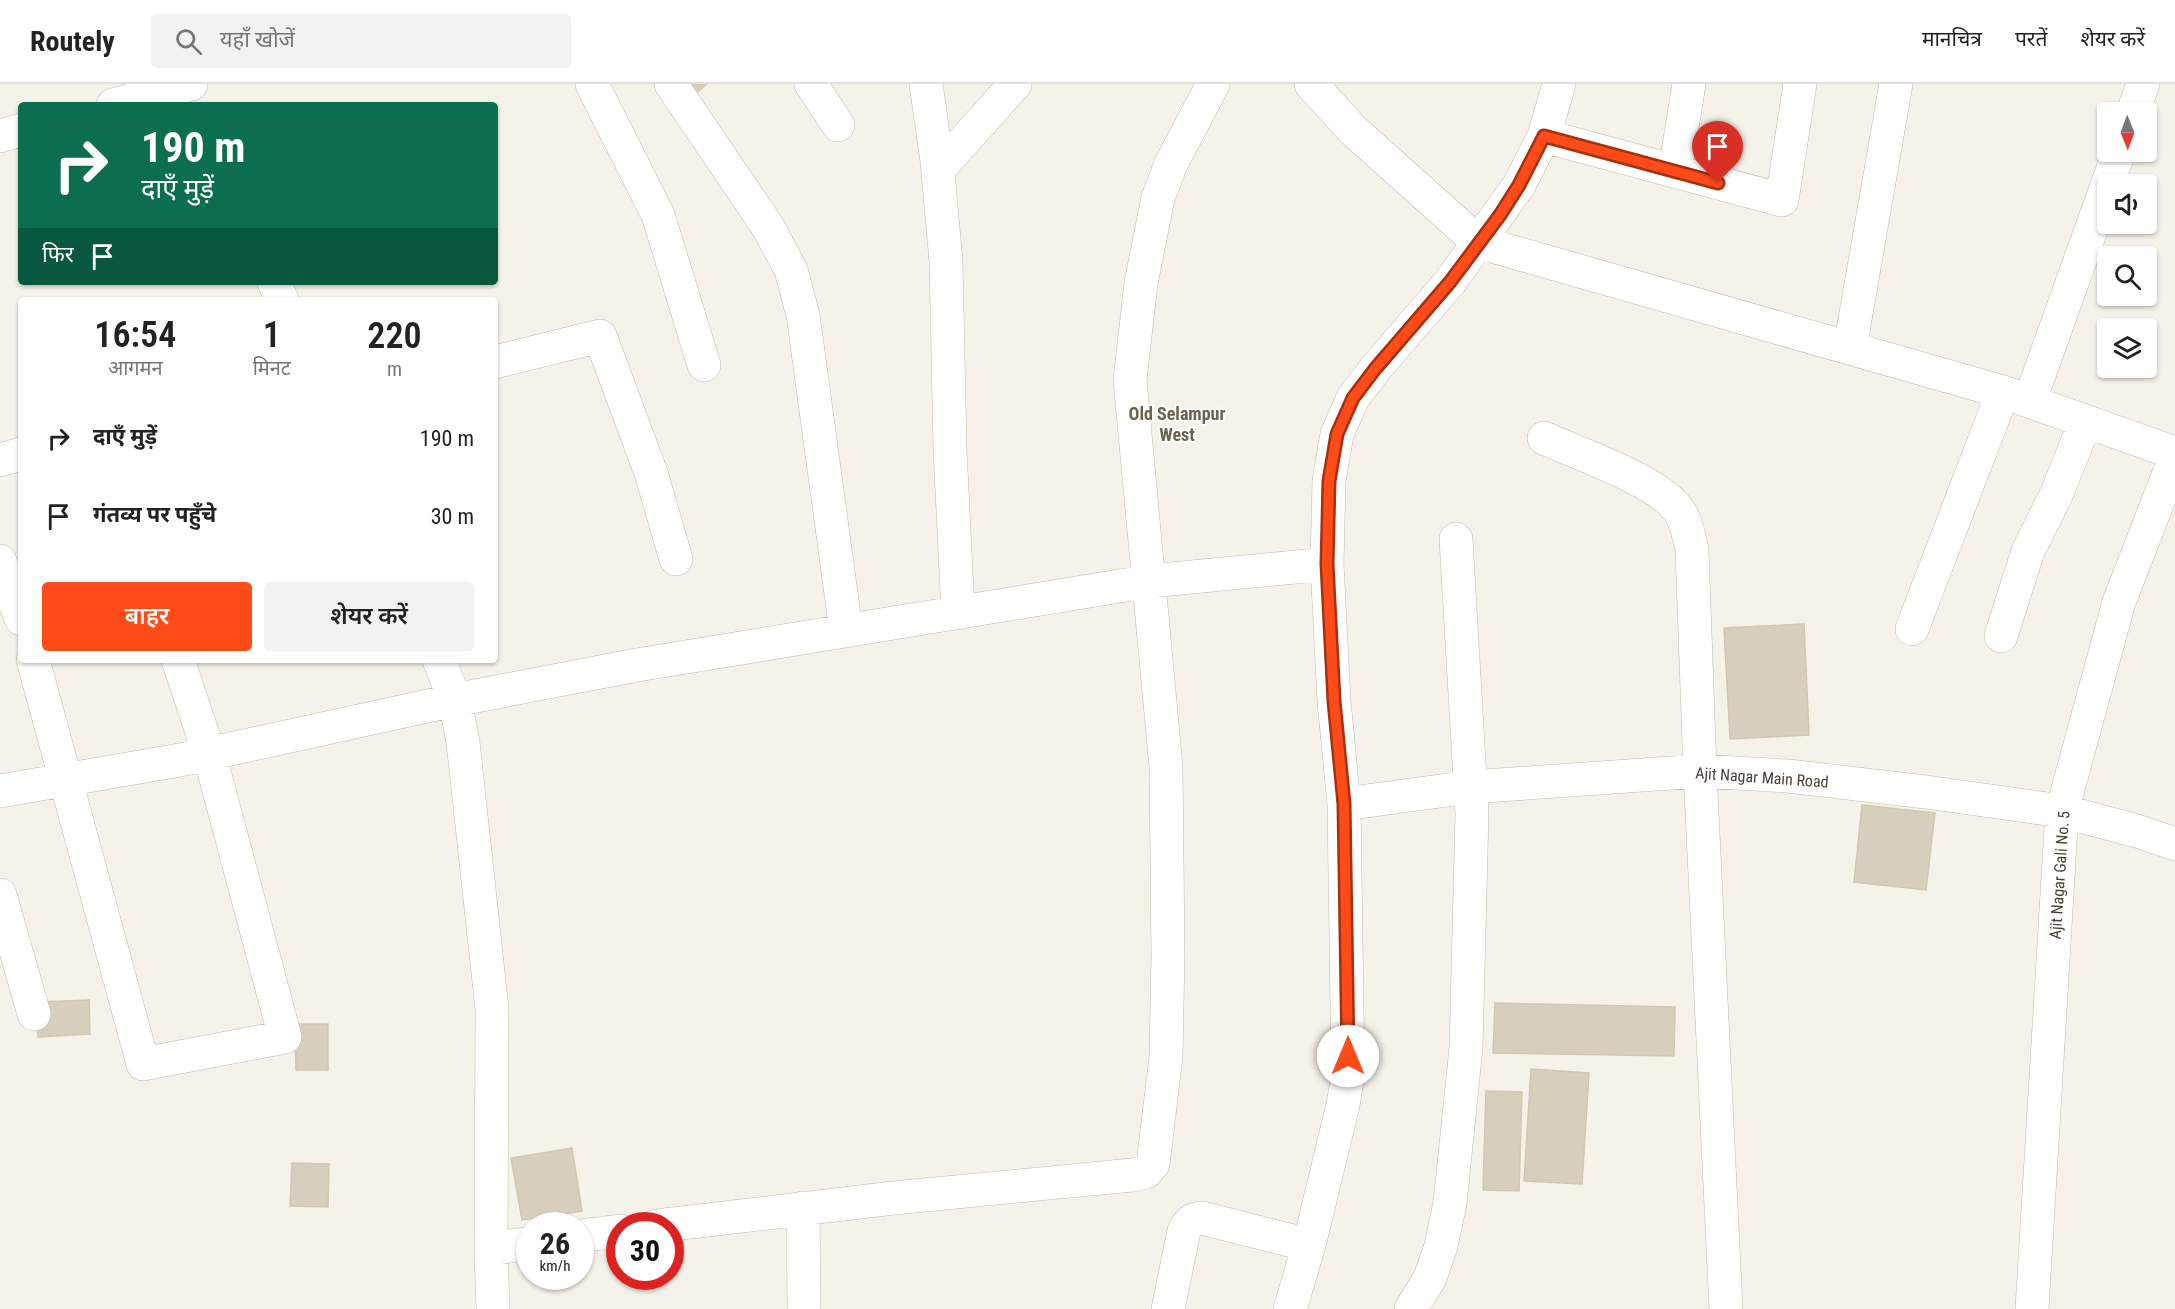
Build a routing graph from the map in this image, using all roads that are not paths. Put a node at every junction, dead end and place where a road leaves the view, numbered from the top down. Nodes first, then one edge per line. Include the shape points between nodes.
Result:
1 (189, 84) edge
2 (592, 84) edge
3 (671, 84) edge
4 (811, 84) edge
5 (926, 84) edge
6 (1015, 84) edge
7 (1213, 84) edge
8 (1311, 84) edge
9 (1559, 84) edge
10 (1689, 84) edge
11 (1800, 84) edge
12 (1896, 84) edge
13 (2143, 84) edge
14 (124, 102) edge
15 (196, 102) edge
16 (2137, 102) edge
17 (838, 125) dead end
18 (18, 131) edge
19 (0, 136) edge
20 (1544, 136) junction
21 (2115, 162) edge
22 (938, 170) junction
23 (1675, 171) junction
24 (1478, 242) junction
25 (1850, 348) junction
26 (498, 361) edge
27 (704, 365) dead end
28 (2016, 396) junction
29 (2085, 423) junction
30 (1544, 438) dead end
31 (18, 455) edge
32 (2175, 455) edge
33 (0, 460) edge
34 (1456, 540) dead end
35 (676, 559) dead end
36 (0, 561) edge
37 (1327, 564) junction
38 (1150, 581) junction
39 (18, 612) edge
40 (958, 612) junction
41 (18, 629) edge
42 (1912, 629) dead end
43 (846, 630) junction
44 (0, 634) edge
45 (2001, 636) dead end
46 (34, 663) edge
47 (179, 663) edge
48 (439, 663) edge
49 (455, 700) junction
50 (209, 753) junction
51 (1700, 771) junction
52 (66, 779) junction
53 (1470, 787) junction
54 (0, 791) edge
55 (1344, 804) junction
56 (2062, 811) junction
57 (2175, 844) edge
58 (0, 895) edge
59 (34, 1014) dead end
60 (802, 1208) junction
61 (684, 1223) edge
62 (516, 1245) edge
63 (1309, 1245) junction
64 (491, 1249) junction
65 (493, 1309) edge
66 (804, 1309) edge
67 (1168, 1309) edge
68 (1290, 1309) edge
69 (1411, 1309) edge
70 (1726, 1309) edge
71 (2032, 1309) edge

1 - 14 street
1 - 15 street
2 - 27 street via 658,214
3 - 43 street via 768,227 791,270 803,315
4 - 17 street
5 - 22 street
6 - 22 street
7 - 38 street via 1171,164 1158,198 1138,306 1130,380
8 - 24 street via 1353,130
9 - 20 street
10 - 23 street
11 - 23 street via 1782,200
12 - 25 street
13 - 16 street
18 - 19 street
20 - 23 street
20 - 24 street via 1519,185
21 - 28 street
22 - 40 street via 946,261
24 - 25 street
24 - 37 street via 1450,282 1353,398 1337,434 1329,481
25 - 28 street
26 - 35 street via 600,336 651,473
28 - 29 street
28 - 42 street
29 - 32 street
29 - 45 street via 2028,551
30 - 51 street via 1656,490 1677,507 1687,527 1692,550
31 - 33 street
32 - 56 street, Ajit Nagar Gali No. 5 via 2119,602
34 - 53 street
36 - 39 street
37 - 38 street
37 - 55 street
38 - 40 street
38 - 60 street via 1166,766 1168,955 1166,1057 1153,1164 1146,1172 1132,1175
40 - 43 street
41 - 44 street
43 - 49 street
46 - 52 street
47 - 50 street
48 - 49 street
49 - 50 street
49 - 64 street via 492,1009
50 - 52 street
50 - 52 street via 285,1037 144,1064
51 - 53 street, Ajit Nagar Main Road
51 - 56 street, Ajit Nagar Main Road via 1788,776
51 - 70 street
52 - 54 street
53 - 55 street, Ajit Nagar Main Road
53 - 69 street via 1466,1048 1450,1203 1430,1278
55 - 63 street via 1348,1075
56 - 57 street, Ajit Nagar Main Road
56 - 71 street, Ajit Nagar Gali No. 5
58 - 59 street
60 - 61 street
60 - 66 street
62 - 64 street
63 - 67 street via 1193,1219 1184,1231
63 - 68 street
64 - 65 street

